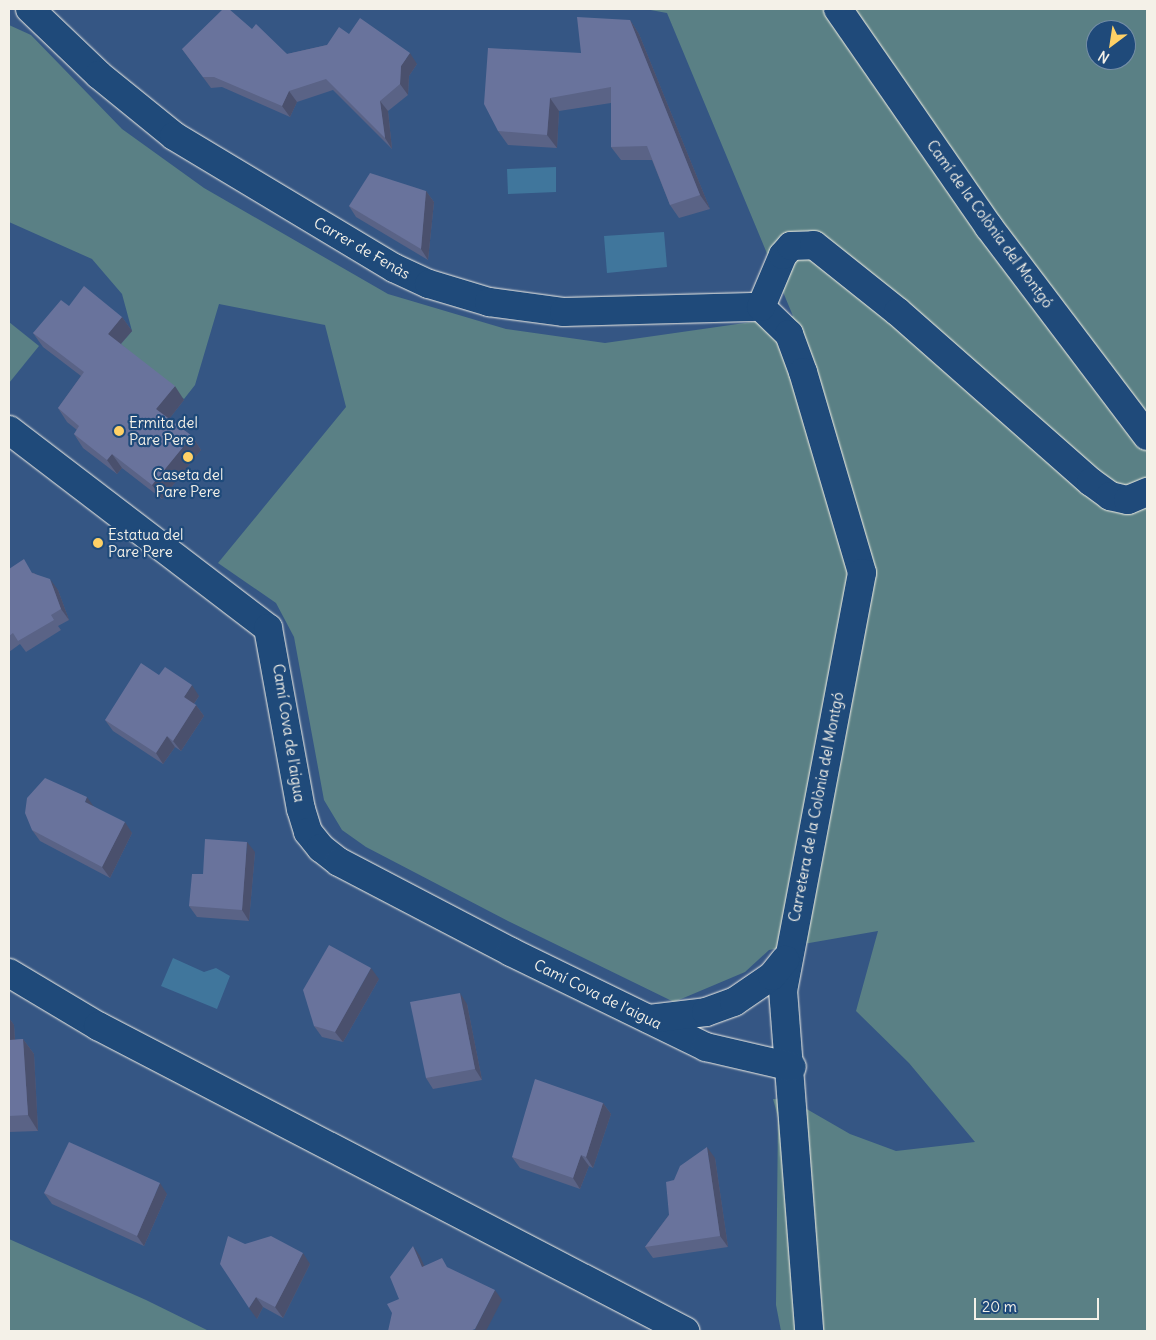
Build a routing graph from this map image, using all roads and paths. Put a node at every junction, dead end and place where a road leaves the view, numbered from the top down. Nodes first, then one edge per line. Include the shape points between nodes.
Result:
1 (30, 9) edge
2 (838, 9) edge
3 (761, 307) junction
4 (9, 430) edge
5 (1147, 436) edge
6 (1147, 492) edge
7 (786, 960) junction
8 (9, 972) edge
9 (650, 1019) junction
10 (792, 1067) junction
11 (685, 1331) edge
12 (809, 1331) edge

1 - 3 street, Carrer de Fenàs via 99,75 174,136 394,268 429,284 489,302 564,312
2 - 5 street, Camí de la Colònia del Montgó via 989,227
3 - 6 street via 783,255 791,246 814,246 898,312 1091,482 1110,496 1128,500
3 - 7 street, Carretera de la Colònia del Montgó via 789,334 862,573
4 - 9 street, Camí Cova de l'aigua via 268,628 301,809 308,832 321,848 339,862 493,943
7 - 9 street via 772,976 734,1002 706,1012
7 - 10 street, Carretera de la Colònia del Montgó via 784,1016
8 - 11 street via 98,1026
9 - 10 street, Camí Cova de l'aigua via 740,1058
10 - 12 street, Carretera de la Colònia del Montgó

